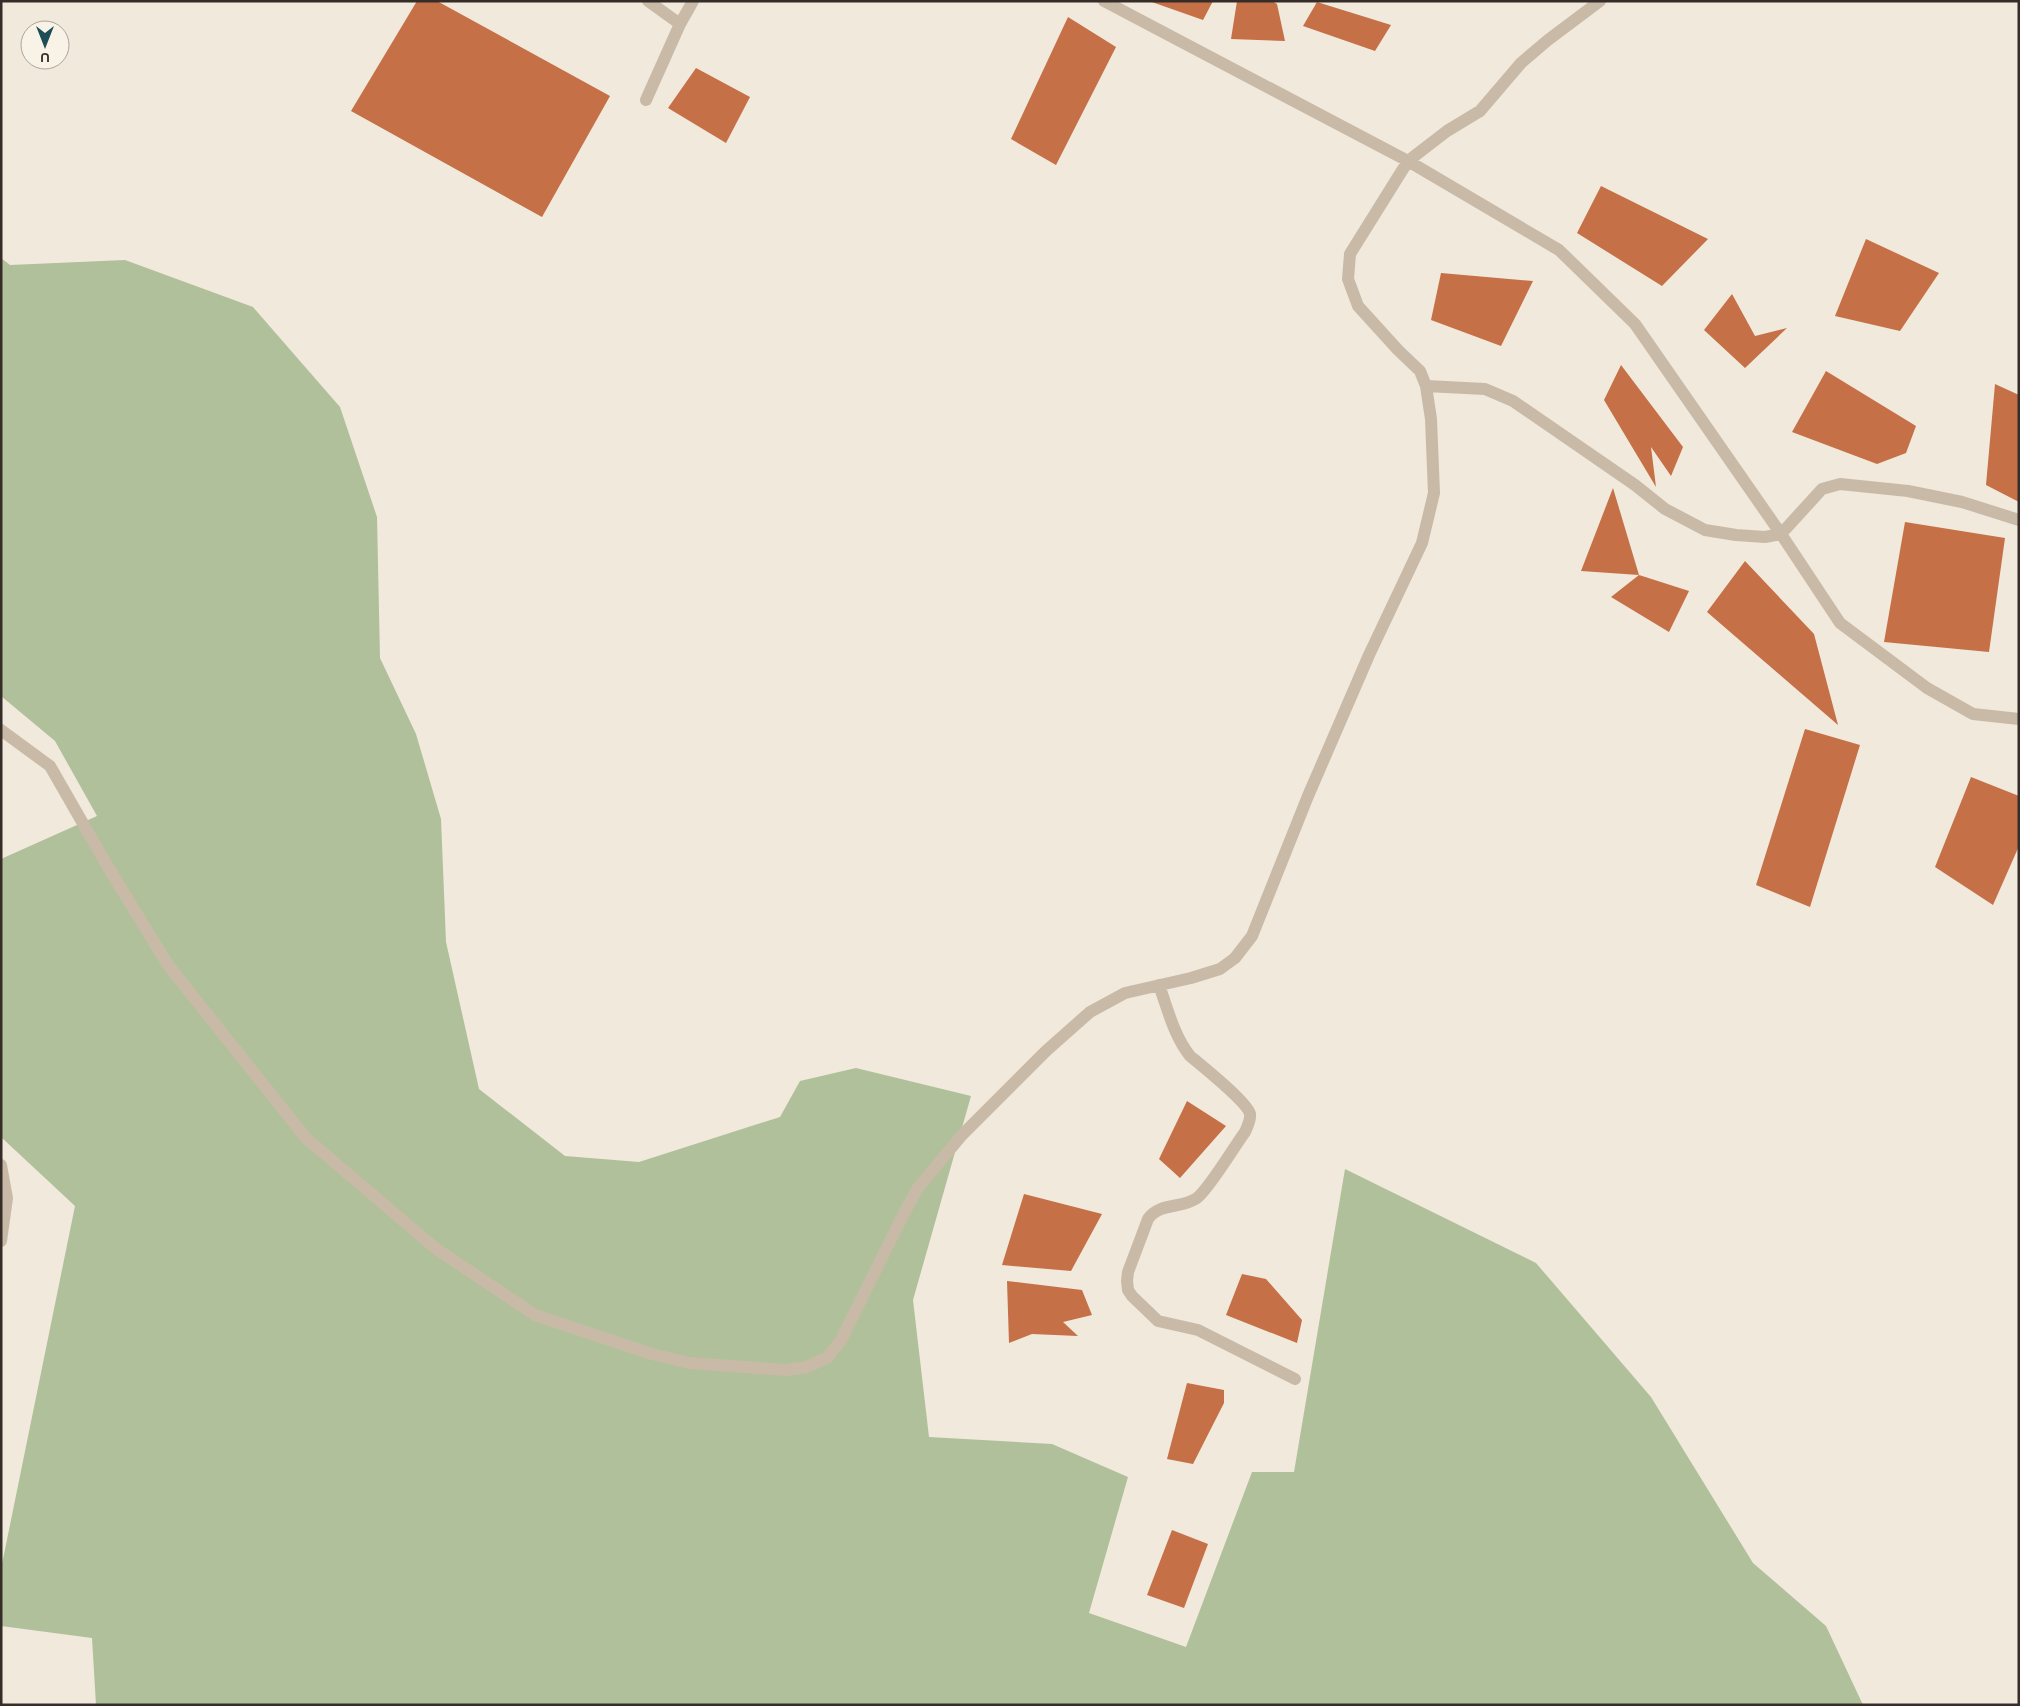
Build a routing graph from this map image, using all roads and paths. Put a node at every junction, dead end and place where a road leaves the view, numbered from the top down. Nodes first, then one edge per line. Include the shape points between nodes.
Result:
1 (648, 1) edge
2 (692, 1) edge
3 (1104, 1) edge
4 (1600, 1) edge
5 (680, 24) junction
6 (646, 100) dead end
7 (1408, 161) junction
8 (1426, 386) junction
9 (2019, 520) edge
10 (1781, 534) junction
11 (2019, 719) edge
12 (1, 730) edge
13 (1159, 985) junction
14 (1, 1165) edge
15 (1, 1241) edge
16 (1295, 1379) dead end

1 - 5 street
2 - 5 street
3 - 7 street
4 - 7 street via 1521,63 1480,110
5 - 6 street
7 - 8 street via 1350,254 1348,279 1358,306 1420,371
7 - 10 street via 1559,250 1635,324
8 - 10 street via 1485,389 1513,401 1665,509 1706,530 1765,537
8 - 13 street via 1431,419 1434,493 1422,543 1308,796 1252,936 1235,958 1220,969
9 - 10 street via 1962,502 1908,491 1840,484 1822,490
10 - 11 street via 1840,622 1927,688 1972,714
12 - 13 street via 50,766 168,965 306,1138 435,1248 535,1315 652,1354 690,1362 786,1370 807,1367 828,1356 841,1340 918,1188 962,1135 1090,1012 1125,992
13 - 16 street via 1183,1048 1244,1104 1250,1119 1245,1132 1197,1198 1152,1213 1128,1272 1128,1290 1158,1321 1198,1330
14 - 15 street via 7,1198

